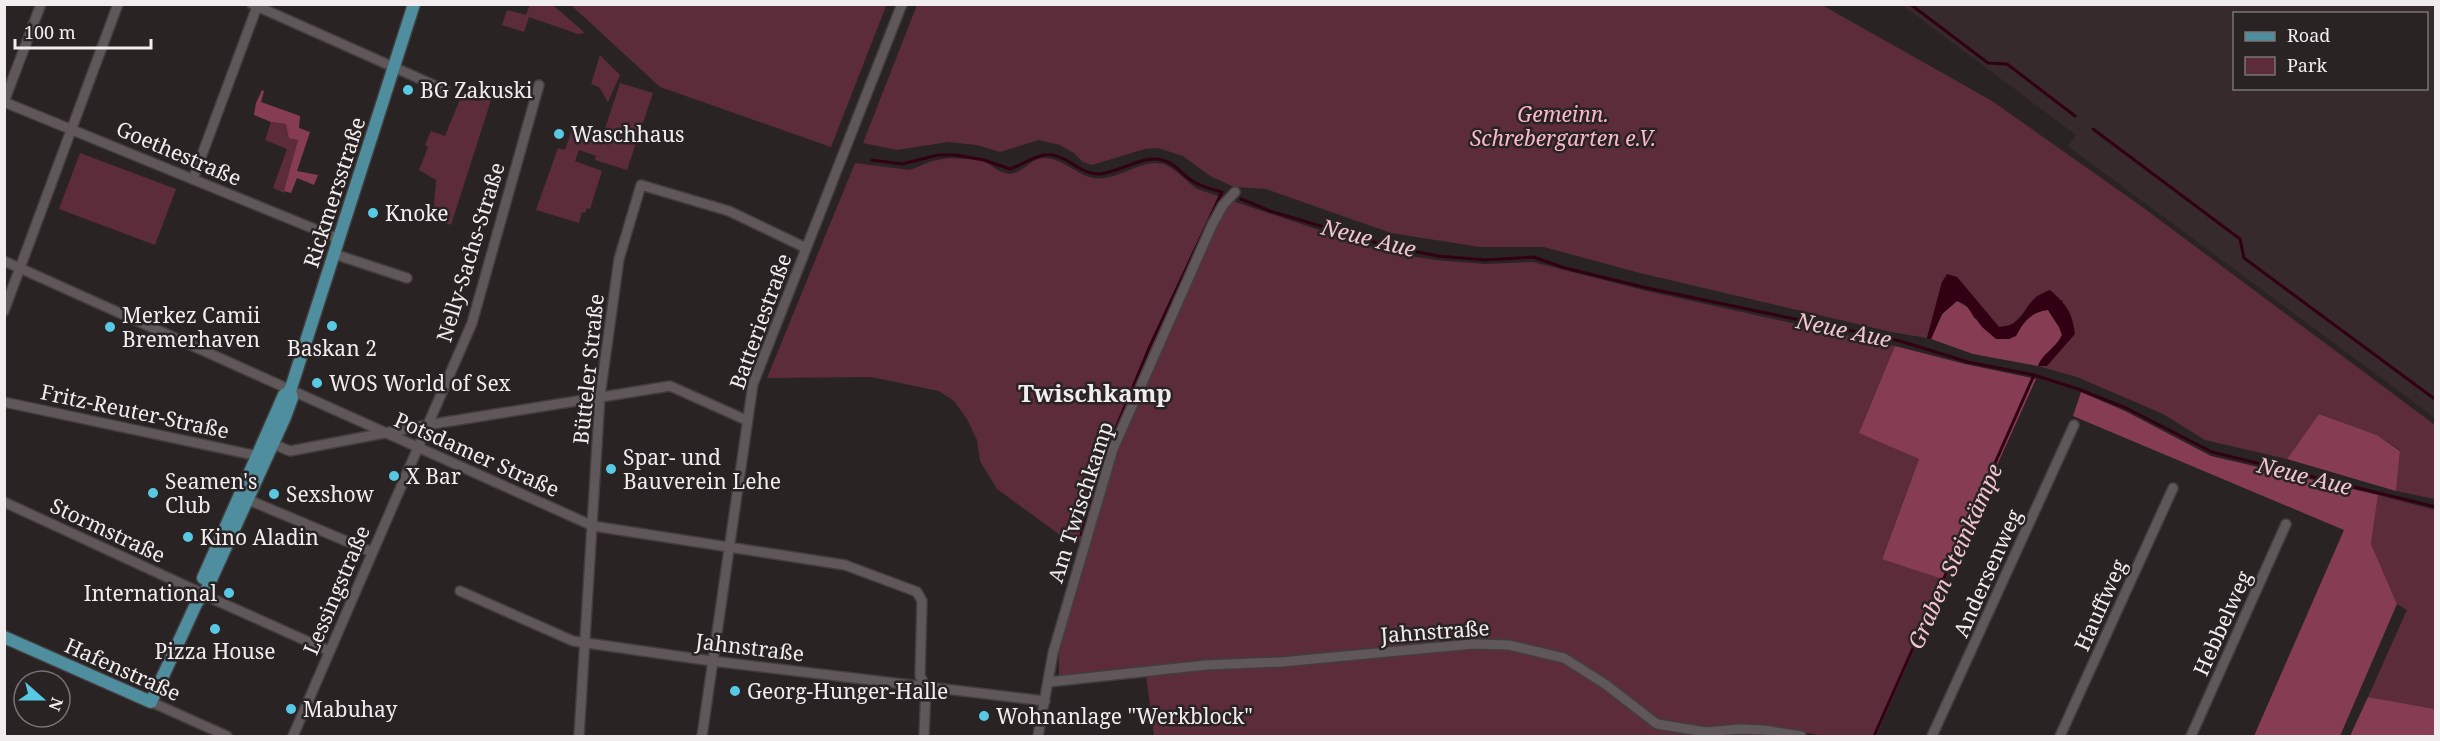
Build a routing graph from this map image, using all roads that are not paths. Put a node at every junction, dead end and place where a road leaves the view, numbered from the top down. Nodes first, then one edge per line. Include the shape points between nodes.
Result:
1 (41, 4) edge
2 (118, 4) edge
3 (414, 4) edge
4 (902, 4) edge
5 (256, 5) edge
6 (394, 68) junction
7 (539, 85) dead end
8 (445, 90) dead end
9 (4, 102) edge
10 (73, 129) junction
11 (193, 179) junction
12 (1234, 192) dead end
13 (339, 239) junction
14 (806, 248) junction
15 (334, 254) junction
16 (4, 261) edge
17 (21, 268) junction
18 (407, 278) dead end
19 (4, 311) edge
20 (290, 391) junction
21 (600, 396) junction
22 (4, 402) edge
23 (746, 420) junction
24 (427, 425) junction
25 (2074, 425) dead end
26 (384, 432) junction
27 (273, 444) junction
28 (417, 446) junction
29 (263, 457) junction
30 (2173, 488) dead end
31 (245, 498) junction
32 (4, 502) edge
33 (2286, 524) dead end
34 (593, 526) junction
35 (728, 545) junction
36 (372, 552) junction
37 (460, 591) dead end
38 (199, 596) junction
39 (4, 637) edge
40 (586, 643) junction
41 (329, 651) junction
42 (712, 661) junction
43 (1048, 682) junction
44 (926, 687) junction
45 (1045, 701) junction
46 (151, 702) junction
47 (227, 736) edge
48 (293, 736) edge
49 (579, 736) edge
50 (702, 736) edge
51 (924, 736) edge
52 (1038, 736) edge
53 (1801, 736) edge
54 (1932, 736) edge
55 (2060, 736) edge
56 (2192, 736) edge

1 - 9 street
2 - 10 street
3 - 6 main road, Rickmersstraße
4 - 14 street, Batteriestraße
5 - 6 street
5 - 11 street
6 - 8 street
6 - 13 main road, Rickmersstraße
7 - 24 street, Nelly-Sachs-Straße via 472,323
9 - 10 street, Goethestraße
10 - 11 street, Goethestraße
10 - 17 street
11 - 13 street, Goethestraße
12 - 43 street, Am Twischkamp via 1212,225 1113,449
13 - 15 main road, Rickmersstraße
14 - 21 street, Bütteler Straße via 729,211 641,185 619,258
14 - 23 street, Batteriestraße via 753,384
15 - 18 street
15 - 20 main road, Rickmersstraße
16 - 17 street, Potsdamer Straße
17 - 19 street
17 - 20 street, Potsdamer Straße
20 - 26 street, Potsdamer Straße
20 - 27 main road, Rickmersstraße via 292,398
20 - 29 main road, Rickmersstraße via 284,394
21 - 23 street via 670,386
21 - 24 street
21 - 34 street, Bütteler Straße
22 - 29 street, Fritz-Reuter-Straße
23 - 35 street, Batteriestraße
24 - 26 street
24 - 28 street, Lessingstraße
25 - 54 street, Andersenweg
26 - 27 street via 290,451
26 - 28 street, Potsdamer Straße
27 - 29 main road, Rickmersstraße
28 - 34 street, Potsdamer Straße
28 - 36 street, Lessingstraße
29 - 31 main road, Rickmersstraße
30 - 55 street, Hauffweg
31 - 36 street
31 - 38 main road, Rickmersstraße
32 - 38 street, Stormstraße
33 - 56 street, Hebbelweg
34 - 35 street, Potsdamer Straße
34 - 40 street, Bütteler Straße
35 - 42 street, Batteriestraße
35 - 44 street, Potsdamer Straße via 845,565 912,590 922,598 920,676
36 - 41 street, Lessingstraße
37 - 40 street, Jahnstraße via 573,641
38 - 41 street, Stormstraße
38 - 46 main road, Rickmersstraße
39 - 46 main road, Hafenstraße
40 - 42 street, Jahnstraße
40 - 49 street, Bütteler Straße
41 - 48 street, Lessingstraße
42 - 44 street, Jahnstraße
42 - 50 street, Batteriestraße
43 - 45 street, Am Twischkamp
43 - 53 street, Jahnstraße via 1206,665 1462,645 1509,645 1564,658 1657,724 1706,732 1739,729
44 - 45 street, Jahnstraße
44 - 51 street
45 - 52 street, Am Twischkamp
46 - 47 street, Hafenstraße

